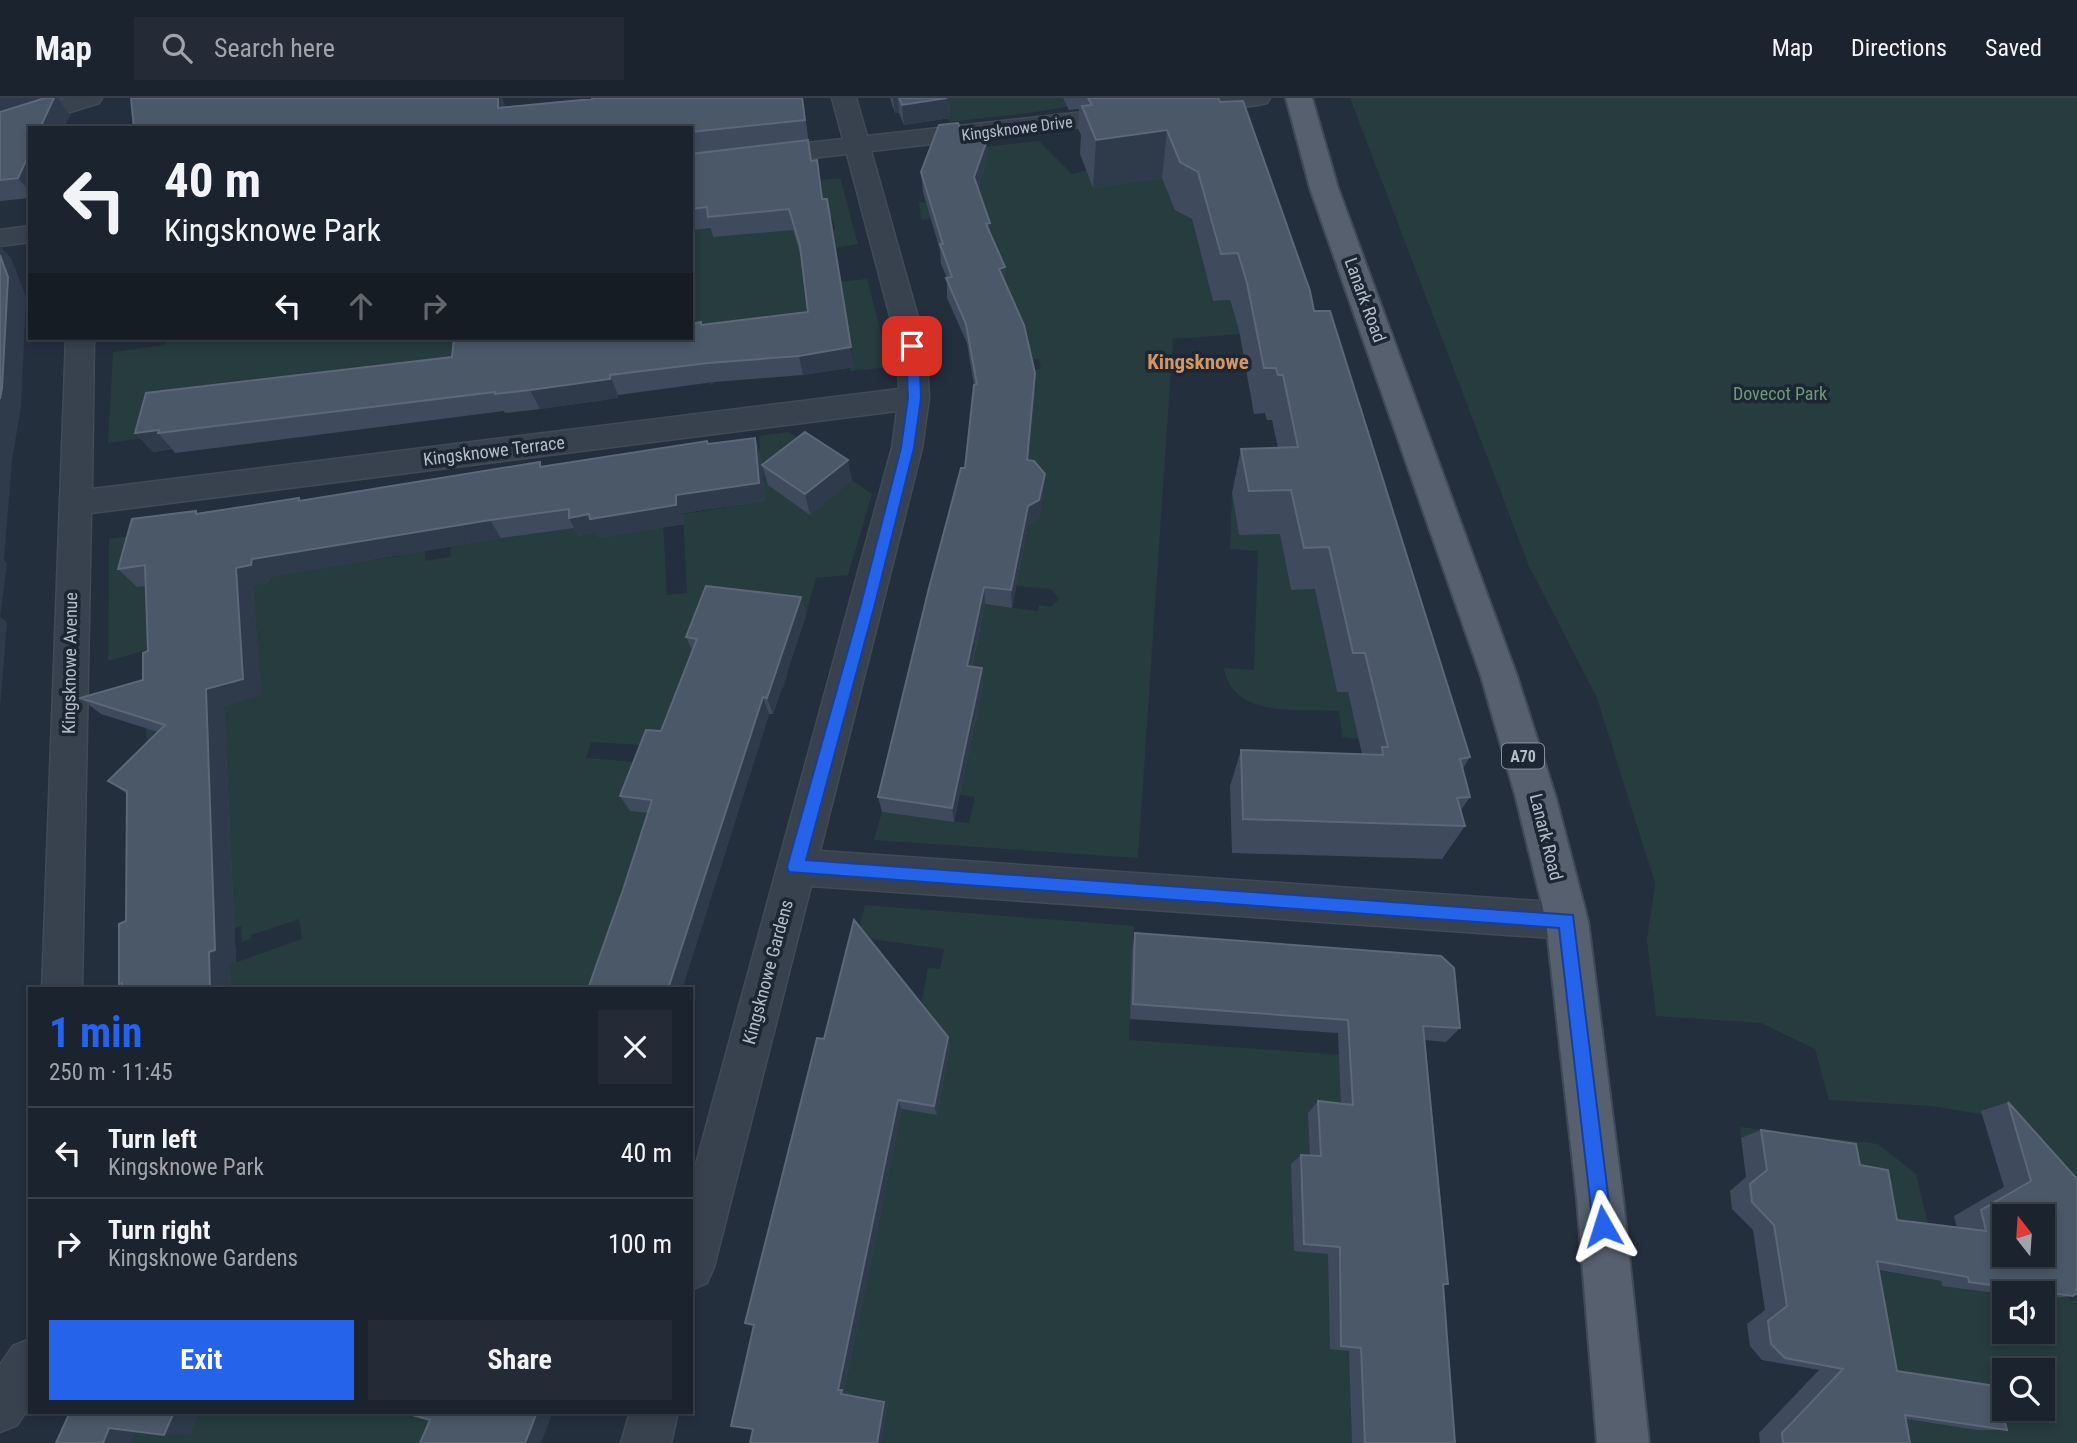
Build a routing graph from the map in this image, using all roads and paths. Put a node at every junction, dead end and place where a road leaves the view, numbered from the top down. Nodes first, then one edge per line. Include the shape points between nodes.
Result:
1 (90, 98) edge
2 (844, 98) edge
3 (1258, 98) edge
4 (1299, 98) edge
5 (1168, 104) edge
6 (0, 127) edge
7 (857, 147) junction
8 (693, 164) edge
9 (28, 234) edge
10 (0, 238) edge
11 (80, 340) edge
12 (914, 398) junction
13 (74, 503) junction
14 (795, 867) junction
15 (1567, 921) junction
16 (62, 987) edge
17 (693, 1259) edge
18 (28, 1366) edge
19 (0, 1408) edge
20 (653, 1414) edge
21 (646, 1443) edge
22 (1623, 1443) edge

1 - 6 street
2 - 7 street, Kingsknowe Gardens
3 - 5 street, Kingsknowe Drive
4 - 15 main road, Lanark Road / A70 via 1324,188 1499,676
5 - 7 street, Kingsknowe Drive
7 - 8 street, Kingsknowe Drive
7 - 12 street, Kingsknowe Gardens via 912,346
9 - 10 street
11 - 13 street, Kingsknowe Avenue
12 - 13 street, Kingsknowe Terrace
12 - 14 street, Kingsknowe Gardens via 907,448 871,591
13 - 16 street, Kingsknowe Avenue
14 - 15 street
14 - 17 street, Kingsknowe Gardens
15 - 22 main road, Lanark Road / A70
18 - 19 street
20 - 21 street

